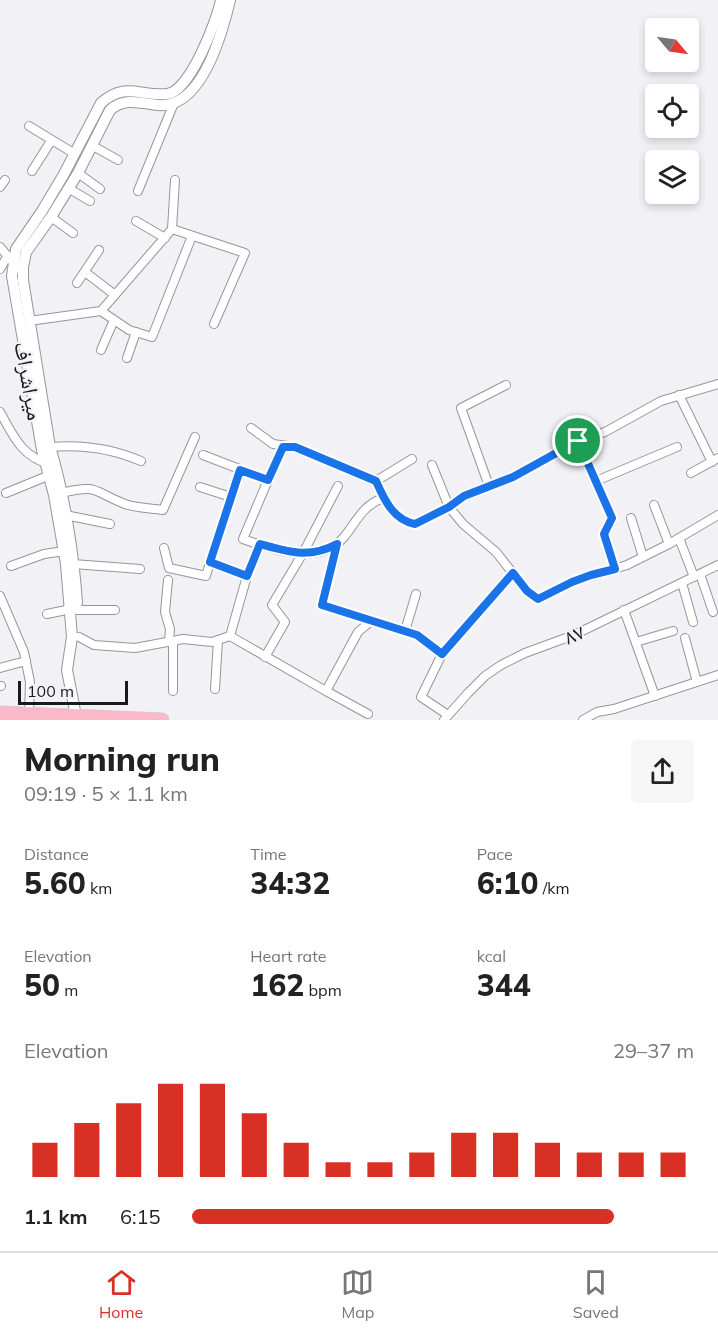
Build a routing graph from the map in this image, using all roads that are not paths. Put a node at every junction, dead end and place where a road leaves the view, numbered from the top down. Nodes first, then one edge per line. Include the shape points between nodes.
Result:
1 (221, 0) edge
2 (230, 0) edge
3 (174, 104) junction
4 (29, 126) dead end
5 (51, 141) junction
6 (93, 146) junction
7 (75, 154) junction
8 (118, 160) dead end
9 (32, 171) dead end
10 (71, 179) junction
11 (175, 180) dead end
12 (100, 189) dead end
13 (138, 191) dead end
14 (90, 201) dead end
15 (51, 218) junction
16 (136, 221) dead end
17 (172, 229) junction
18 (73, 233) dead end
19 (192, 236) junction
20 (165, 238) junction
21 (0, 247) edge
22 (99, 250) dead end
23 (10, 260) junction
24 (0, 269) edge
25 (22, 271) junction
26 (85, 272) junction
27 (77, 283) dead end
28 (115, 295) junction
29 (101, 311) junction
30 (114, 320) junction
31 (29, 321) junction
32 (214, 324) dead end
33 (136, 332) junction
34 (101, 350) dead end
35 (127, 358) dead end
36 (718, 384) edge
37 (506, 385) dead end
38 (679, 395) junction
39 (0, 412) edge
40 (251, 428) dead end
41 (195, 437) dead end
42 (578, 441) junction
43 (50, 447) junction
44 (283, 447) junction
45 (677, 447) dead end
46 (204, 455) dead end
47 (412, 459) dead end
48 (715, 460) edge
49 (141, 461) dead end
50 (51, 464) junction
51 (432, 465) dead end
52 (240, 470) junction
53 (691, 473) dead end
54 (50, 475) junction
55 (268, 480) junction
56 (376, 481) junction
57 (596, 481) junction
58 (338, 486) dead end
59 (489, 486) junction
60 (200, 487) dead end
61 (6, 493) dead end
62 (61, 493) junction
63 (231, 497) junction
64 (383, 498) junction
65 (654, 505) dead end
66 (449, 507) junction
67 (65, 515) junction
68 (718, 515) edge
69 (632, 518) dead end
70 (110, 524) dead end
71 (679, 538) junction
72 (260, 544) junction
73 (337, 544) junction
74 (669, 544) junction
75 (164, 548) dead end
76 (64, 551) junction
77 (303, 553) junction
78 (643, 557) junction
79 (210, 562) junction
80 (73, 564) junction
81 (718, 565) edge
82 (11, 566) dead end
83 (140, 569) dead end
84 (615, 569) junction
85 (513, 573) junction
86 (247, 576) junction
87 (697, 576) junction
88 (168, 580) dead end
89 (682, 583) junction
90 (416, 594) dead end
91 (0, 597) edge
92 (74, 609) junction
93 (115, 610) dead end
94 (624, 610) junction
95 (713, 612) dead end
96 (47, 614) dead end
97 (371, 621) junction
98 (693, 622) dead end
99 (405, 631) junction
100 (673, 631) dead end
101 (230, 636) junction
102 (79, 638) junction
103 (685, 638) dead end
104 (218, 640) junction
105 (171, 641) junction
106 (636, 642) junction
107 (442, 654) junction
108 (265, 657) junction
109 (26, 661) junction
110 (0, 668) edge
111 (718, 675) edge
112 (697, 682) junction
113 (69, 683) junction
114 (214, 689) dead end
115 (173, 691) dead end
116 (326, 691) junction
117 (655, 696) junction
118 (0, 712) edge
119 (368, 714) dead end
120 (21, 716) edge
121 (76, 716) junction
122 (446, 718) edge
123 (136, 720) edge
124 (162, 720) edge
125 (583, 720) edge

1 - 7 street, میراشراف via 206,43 183,85 168,94 132,90 110,95 101,103
2 - 3 street via 216,46 200,80
3 - 6 street, میراشراف via 131,101 116,105
3 - 13 street
4 - 5 street
5 - 7 street
5 - 9 street
6 - 8 street
6 - 10 street, میراشراف
7 - 10 street, میراشراف
10 - 12 street
10 - 14 street
10 - 15 street, میراشراف
10 - 23 street, میراشراف
11 - 17 street
15 - 18 street
15 - 25 street, میراشراف via 26,252
16 - 20 street
17 - 19 street
17 - 20 street
19 - 32 street via 245,253
19 - 33 street via 153,337
20 - 28 street
21 - 23 street
22 - 26 street
23 - 24 street
23 - 25 street
23 - 50 street, میراشراف via 42,450
25 - 31 street, میراشراف
26 - 27 street
26 - 28 street
28 - 29 street
29 - 30 street
29 - 31 street
30 - 33 street
30 - 34 street
31 - 43 street, میراشراف
33 - 35 street
36 - 38 street
37 - 59 street via 460,408
38 - 42 street via 660,401 605,432
38 - 48 street
39 - 50 street via 19,446
40 - 44 street
41 - 62 street via 163,510 127,505 95,489
42 - 57 street
42 - 59 street
43 - 49 street via 98,447
43 - 50 street, میراشراف
44 - 55 street
44 - 56 street via 295,447
45 - 57 street
46 - 52 street
47 - 56 street
48 - 53 street
50 - 54 street, میراشراف
50 - 62 street, میراشراف
51 - 66 street
52 - 55 street
52 - 63 street
54 - 61 street
54 - 76 street, میراشراف
55 - 72 street via 243,539
56 - 64 street
57 - 84 street via 612,518 604,534
58 - 77 street
59 - 66 street
60 - 63 street
62 - 67 street, میراشراف
63 - 79 street
64 - 66 street via 388,507 411,523
64 - 73 street via 373,501
65 - 74 street
66 - 85 street
67 - 70 street
67 - 80 street, میراشراف
68 - 71 street
69 - 78 street
71 - 74 street
71 - 87 street
72 - 77 street
72 - 86 street
73 - 77 street via 311,554
73 - 97 street via 322,605
74 - 78 street
75 - 79 street via 169,568 206,576
76 - 82 street
76 - 92 street, میراشراف
77 - 108 street via 272,605 285,622
78 - 84 street
79 - 86 street
80 - 83 street
80 - 92 street, میراشراف
81 - 87 street, ۸۷
84 - 85 street via 572,582 538,599
85 - 107 street
86 - 101 street
87 - 89 street, ۸۷
87 - 95 street
88 - 105 street via 165,612
89 - 94 street, ۸۷
89 - 98 street
90 - 99 street
91 - 109 street
92 - 93 street
92 - 96 street
92 - 102 street, میراشراف
92 - 113 street, میراشراف
94 - 106 street
94 - 122 street, ۸۷ via 501,665 485,676
97 - 99 street
97 - 116 street via 358,632
99 - 107 street
100 - 106 street
101 - 104 street
101 - 108 street
102 - 105 street via 114,648
102 - 113 street, میراشراف
103 - 112 street
104 - 105 street
104 - 114 street
105 - 115 street
106 - 117 street
107 - 122 street via 421,698
108 - 116 street
109 - 110 street
109 - 120 street via 30,682
111 - 112 street
112 - 117 street
113 - 121 street, میراشراف
116 - 119 street
117 - 125 street via 597,712
118 - 120 main road
120 - 121 main road
121 - 123 main road
123 - 124 main road

